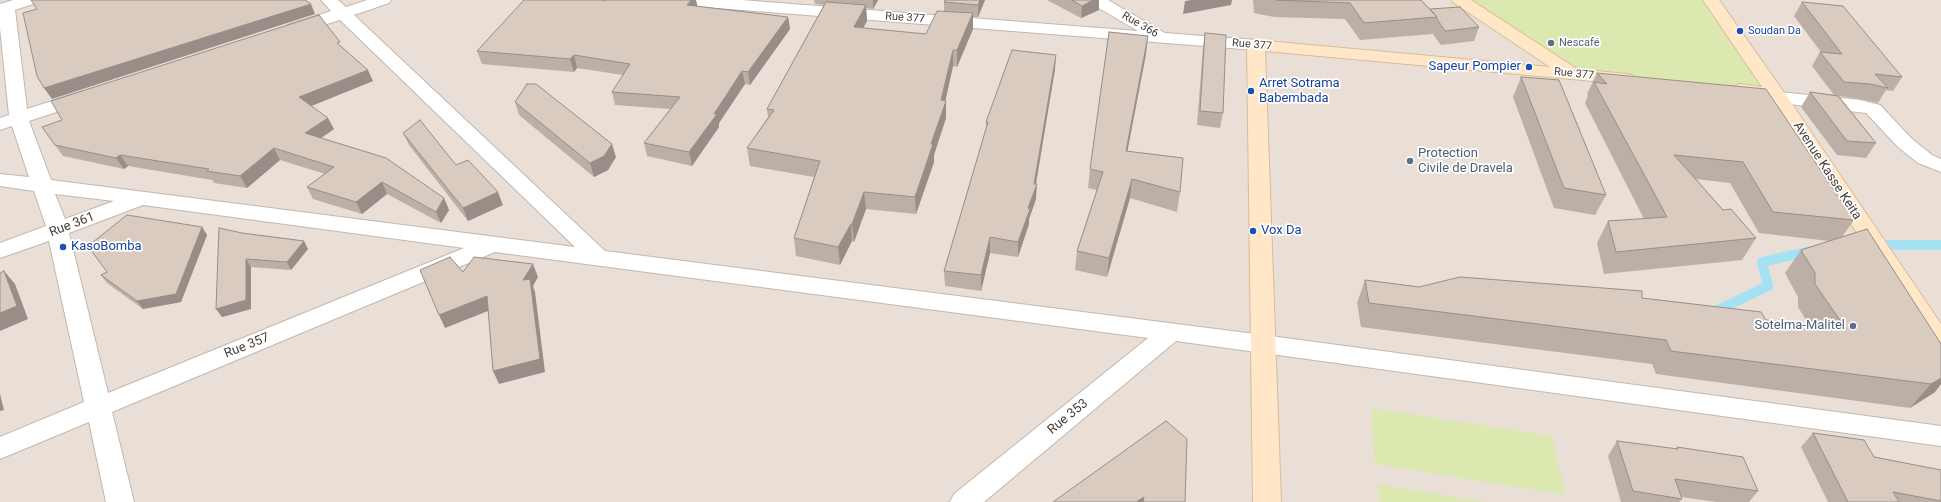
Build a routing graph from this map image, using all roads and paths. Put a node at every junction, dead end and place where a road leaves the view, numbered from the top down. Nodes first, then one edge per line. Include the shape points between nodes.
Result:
1 (30, 0) edge
2 (383, 0) edge
3 (678, 0) edge
4 (1096, 0) edge
5 (1460, 0) edge
6 (1712, 0) edge
7 (725, 2) edge
8 (336, 7) edge
9 (3, 8) edge
10 (275, 35) edge
11 (1163, 38) junction
12 (1256, 45) junction
13 (1572, 73) junction
14 (1643, 81) edge
15 (1721, 89) edge
16 (102, 91) edge
17 (1778, 96) junction
18 (10, 121) edge
19 (1941, 166) edge
20 (0, 180) edge
21 (43, 185) junction
22 (143, 198) junction
23 (58, 231) junction
24 (494, 244) junction
25 (0, 251) edge
26 (598, 257) junction
27 (1171, 332) junction
28 (1941, 343) edge
29 (1263, 344) junction
30 (97, 408) junction
31 (1941, 436) edge
32 (0, 448) edge
33 (120, 502) edge
34 (964, 502) edge
35 (1267, 502) edge

1 - 9 street
2 - 8 street
3 - 7 street, Rue 377
4 - 11 street, Rue 366
5 - 13 main road
6 - 17 main road, Avenue Kasse Keita
7 - 11 street, Rue 377
8 - 10 street
8 - 26 street
9 - 18 street
11 - 12 street, Rue 377
12 - 13 main road, Rue 377
12 - 29 main road
13 - 14 main road, Rue 377
15 - 17 main road
16 - 18 street
17 - 19 street via 1873,109 1905,143 1925,159
17 - 28 main road, Avenue Kasse Keita
18 - 21 street
20 - 21 street
21 - 22 street
21 - 23 street
22 - 23 street, Rue 361
22 - 24 street
23 - 25 street, Rue 361
23 - 30 street
24 - 26 street
24 - 30 street, Rue 357
26 - 27 street
27 - 29 street
27 - 34 street, Rue 353
29 - 31 street
29 - 35 main road
30 - 32 street, Rue 357
30 - 33 street

